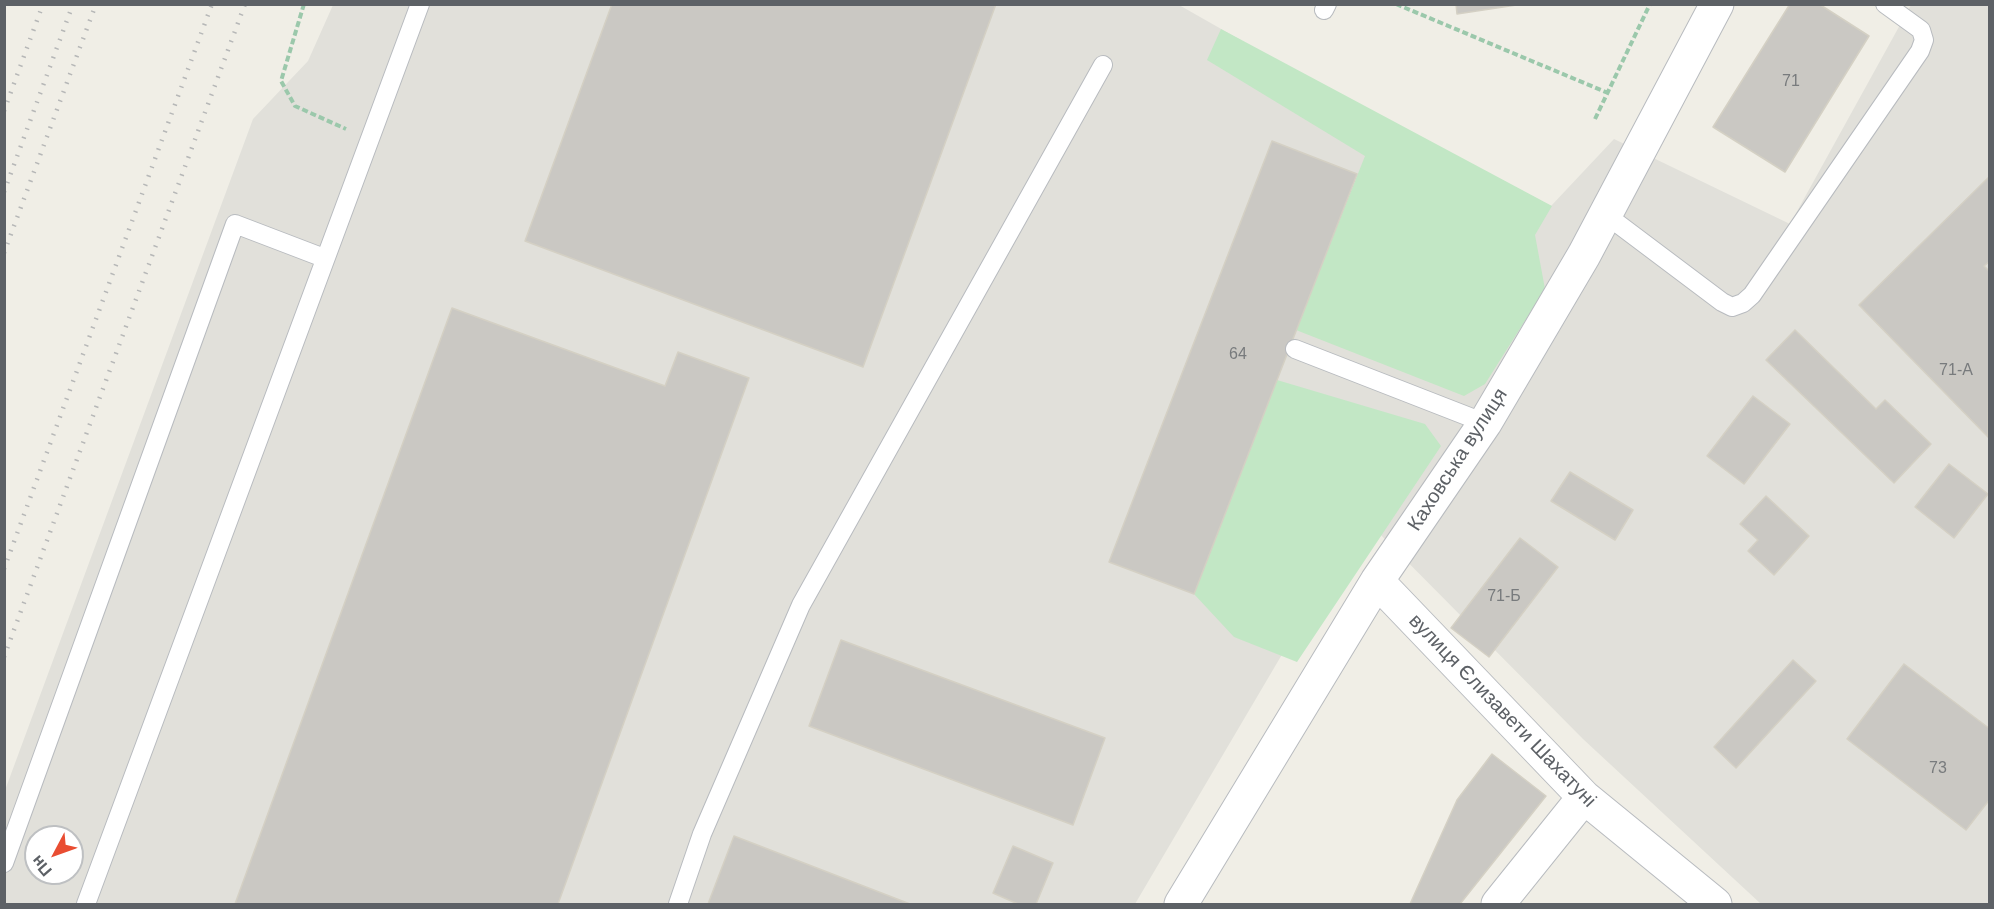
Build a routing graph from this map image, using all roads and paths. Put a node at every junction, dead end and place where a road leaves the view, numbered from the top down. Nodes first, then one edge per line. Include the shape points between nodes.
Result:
1 (304, 4) edge
2 (420, 4) edge
3 (1396, 4) edge
4 (1650, 4) edge
5 (1717, 4) edge
6 (1885, 4) edge
7 (1103, 65) dead end
8 (1608, 93) junction
9 (1595, 119) dead end
10 (369, 139) junction
11 (1605, 214) junction
12 (324, 258) junction
13 (1295, 349) dead end
14 (1485, 423) junction
15 (1377, 581) junction
16 (1584, 798) junction
17 (4, 863) edge
18 (86, 904) edge
19 (678, 904) edge
20 (1181, 904) edge
21 (1498, 904) edge
22 (1715, 904) edge

1 - 10 path via 281,81 295,106
2 - 10 lane
3 - 8 path
4 - 8 path
5 - 11 street, Каховська вулиця
6 - 11 lane via 1921,30 1924,40 1920,51 1743,303 1732,307 1722,302
7 - 19 lane via 801,605 702,834
8 - 9 path
10 - 12 lane
11 - 14 street, Каховська вулиця
12 - 17 lane via 235,224
12 - 18 lane
13 - 14 lane
14 - 15 street, Каховська вулиця
15 - 16 street, вулиця Єлизавети Шахатуні
15 - 20 street, Каховська вулиця
16 - 21 street
16 - 22 street, вулиця Єлизавети Шахатуні

